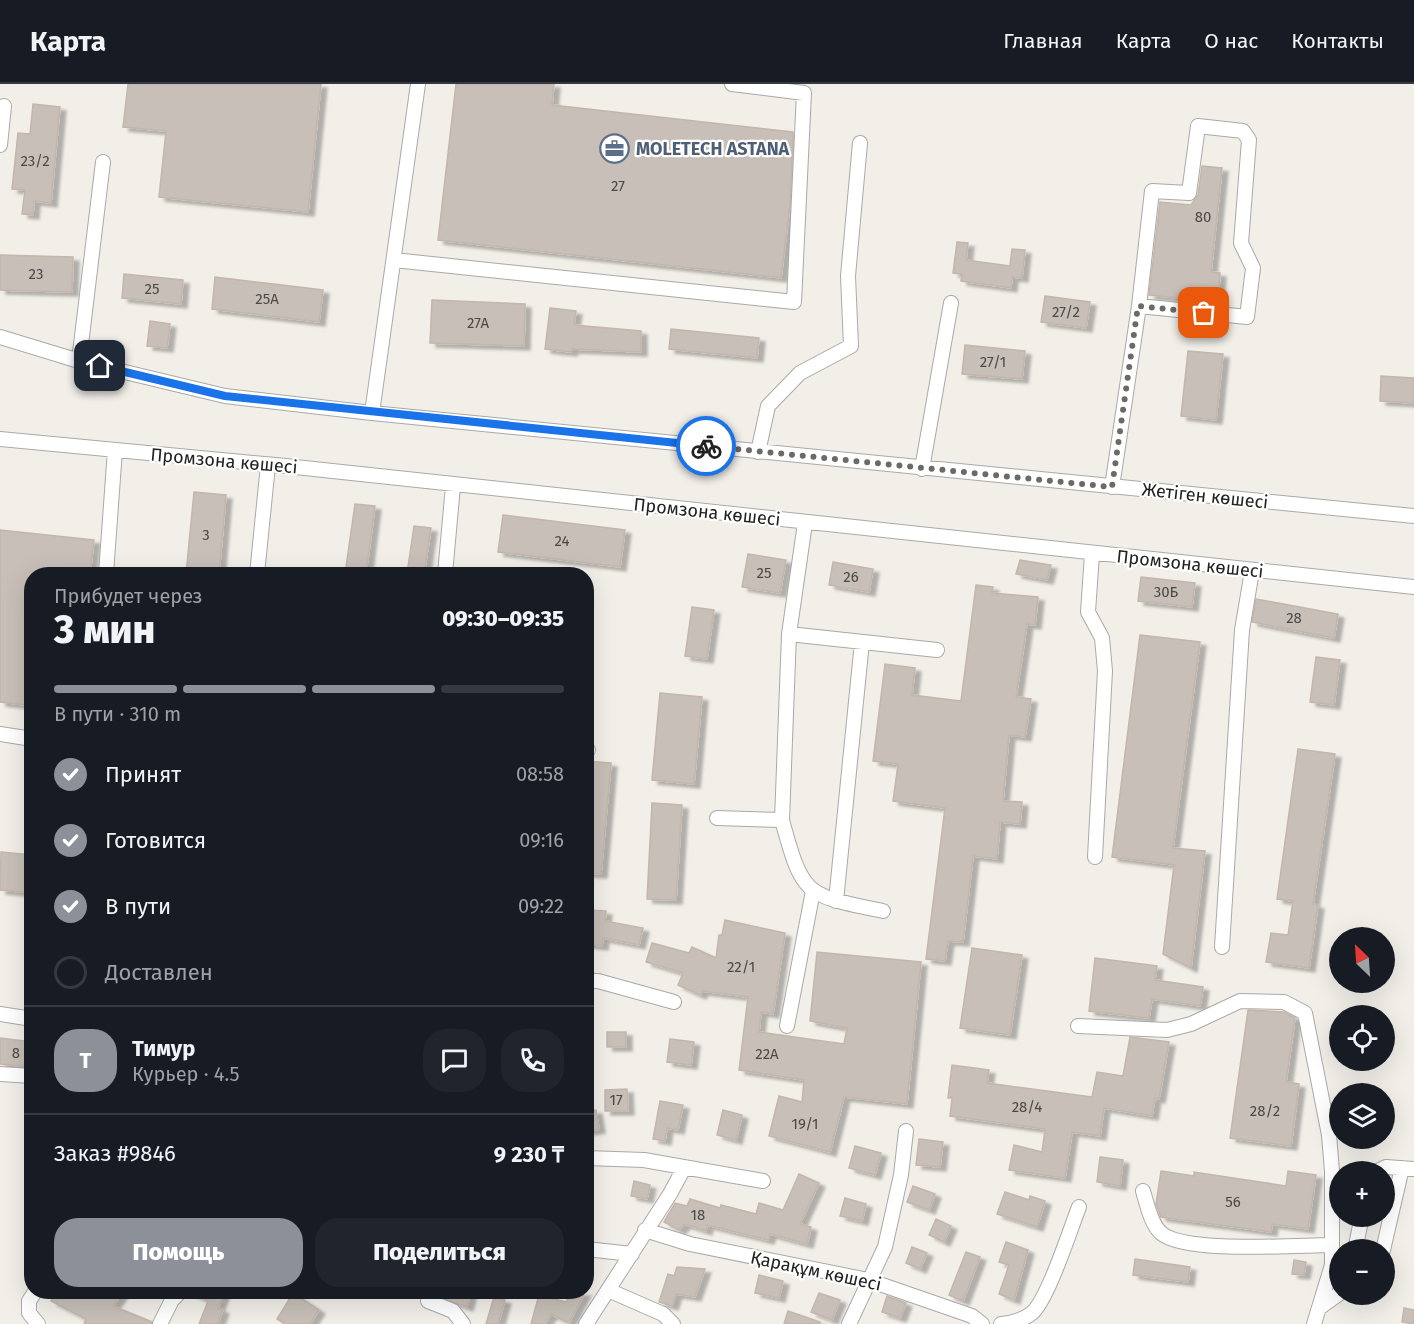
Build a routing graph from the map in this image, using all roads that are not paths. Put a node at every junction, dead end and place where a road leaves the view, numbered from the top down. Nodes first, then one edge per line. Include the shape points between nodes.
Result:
1 (418, 84) edge
2 (732, 84) edge
3 (4, 106) dead end
4 (860, 143) dead end
5 (0, 145) edge
6 (103, 162) dead end
7 (394, 260) junction
8 (951, 303) dead end
9 (1138, 306) junction
10 (0, 337) edge
11 (79, 361) junction
12 (372, 413) junction
13 (0, 439) edge
14 (115, 450) junction
15 (758, 452) junction
16 (268, 465) junction
17 (922, 469) junction
18 (453, 486) junction
19 (1112, 487) junction
20 (1414, 516) edge
21 (805, 523) junction
22 (1092, 554) junction
23 (107, 567) edge
24 (258, 567) edge
25 (447, 567) edge
26 (1252, 571) junction
27 (1414, 587) edge
28 (789, 634) junction
29 (862, 642) junction
30 (937, 650) dead end
31 (0, 734) edge
32 (24, 738) edge
33 (717, 818) dead end
34 (782, 819) junction
35 (1095, 857) dead end
36 (813, 891) junction
37 (836, 901) junction
38 (883, 911) dead end
39 (1222, 947) dead end
40 (594, 981) edge
41 (674, 1002) dead end
42 (0, 1014) edge
43 (24, 1018) edge
44 (787, 1026) dead end
45 (1078, 1026) dead end
46 (0, 1074) edge
47 (24, 1076) edge
48 (906, 1131) dead end
49 (594, 1158) edge
50 (684, 1168) junction
51 (1408, 1169) edge
52 (763, 1180) dead end
53 (1143, 1191) dead end
54 (1079, 1207) dead end
55 (645, 1230) junction
56 (1332, 1239) edge
57 (1386, 1239) edge
58 (1329, 1245) edge
59 (594, 1250) edge
60 (632, 1254) junction
61 (1329, 1275) edge
62 (868, 1280) junction
63 (608, 1290) junction
64 (30, 1299) edge
65 (172, 1299) edge
66 (428, 1301) dead end
67 (1329, 1301) edge
68 (1319, 1308) junction
69 (38, 1324) edge
70 (160, 1324) edge
71 (463, 1324) edge
72 (586, 1324) edge
73 (672, 1324) edge
74 (849, 1324) edge
75 (982, 1324) edge
76 (1001, 1324) edge
77 (1314, 1324) edge

1 - 7 street
2 - 7 street via 804,93 794,302
3 - 5 street
4 - 15 street via 848,276 851,346 800,373 768,406
6 - 11 street
7 - 12 street
8 - 17 street
9 - 9 street via 1152,191 1189,193 1198,126 1243,131 1249,140 1241,243 1254,267 1247,317
9 - 19 street
10 - 11 street, Жетіген көшесі
11 - 12 street, Жетіген көшесі via 225,396
12 - 15 street, Жетіген көшесі
13 - 14 street, Промзона көшесі
14 - 16 street, Промзона көшесі
14 - 23 street
15 - 17 street, Жетіген көшесі
16 - 18 street, Промзона көшесі
16 - 24 street
17 - 19 street, Жетіген көшесі
18 - 21 street, Промзона көшесі
18 - 25 street
19 - 20 street, Жетіген көшесі
21 - 22 street, Промзона көшесі
21 - 28 street
22 - 26 street, Промзона көшесі
22 - 35 street via 1088,612 1102,638 1105,671
26 - 27 street, Промзона көшесі
26 - 39 street via 1242,630
28 - 29 street
28 - 34 street
29 - 30 street
29 - 37 street
31 - 32 street
33 - 34 street
34 - 36 street via 794,866
36 - 37 street
36 - 44 street
37 - 38 street
40 - 41 street
42 - 43 street
45 - 56 street via 1167,1030 1191,1024 1240,1001 1284,1002 1301,1009 1305,1013 1329,1135
46 - 47 street
48 - 62 street via 885,1247
49 - 50 street via 622,1157
50 - 52 street
50 - 55 street
51 - 57 street
53 - 58 street via 1162,1234 1195,1245
54 - 76 street via 1033,1312
55 - 60 street
55 - 62 street, Қарақұм көшесі via 690,1244
59 - 60 street
60 - 63 street
61 - 68 street
62 - 74 street
62 - 75 street, Қарақұм көшесі via 972,1316
63 - 72 street
63 - 73 street via 654,1309
64 - 69 street via 29,1313
65 - 70 street
66 - 71 street via 453,1311
67 - 68 street
68 - 77 street

